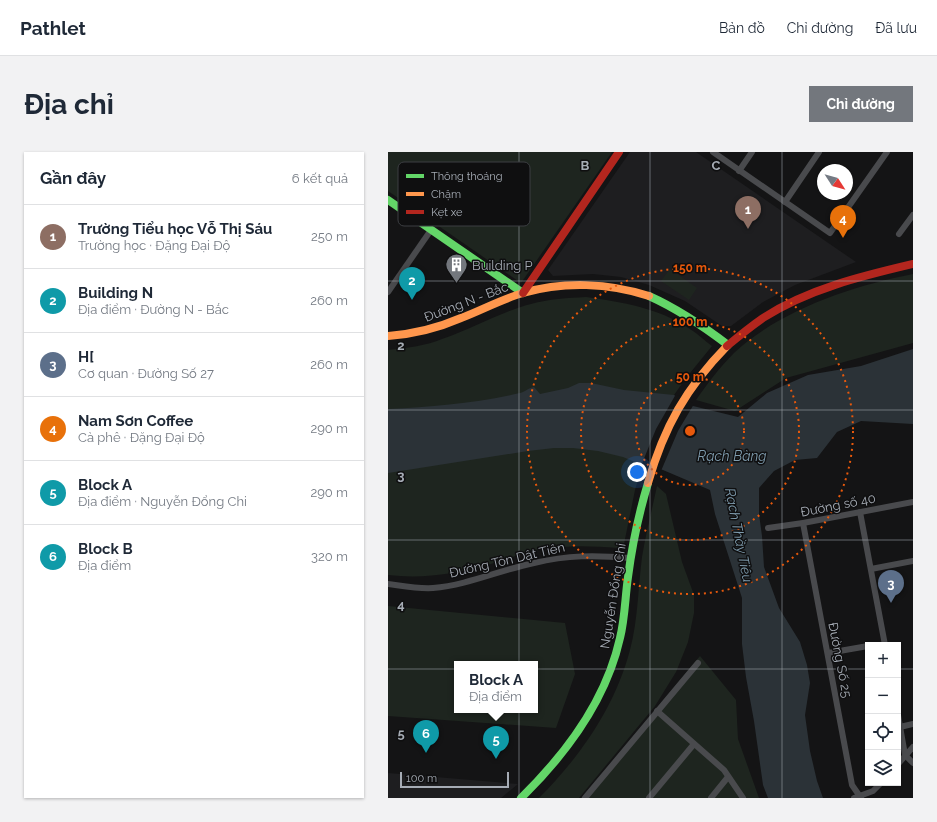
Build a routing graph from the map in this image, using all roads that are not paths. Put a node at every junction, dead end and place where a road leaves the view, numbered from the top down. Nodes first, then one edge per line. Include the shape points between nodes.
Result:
1 (619, 152) edge
2 (713, 152) edge
3 (752, 152) edge
4 (819, 152) edge
5 (886, 152) edge
6 (739, 170) junction
7 (388, 200) edge
8 (785, 202) junction
9 (398, 207) edge
10 (913, 215) edge
11 (425, 226) edge
12 (431, 230) junction
13 (899, 234) dead end
14 (913, 264) edge
15 (388, 292) edge
16 (522, 293) junction
17 (388, 336) edge
18 (728, 345) junction
19 (913, 502) edge
20 (860, 512) junction
21 (803, 523) junction
22 (768, 528) dead end
23 (630, 558) junction
24 (913, 561) edge
25 (871, 569) junction
26 (388, 584) edge
27 (885, 642) edge
28 (865, 647) edge
29 (828, 653) junction
30 (698, 663) dead end
31 (657, 711) junction
32 (913, 724) edge
33 (901, 727) edge
34 (901, 732) edge
35 (694, 744) junction
36 (913, 747) edge
37 (906, 755) junction
38 (901, 761) edge
39 (913, 763) edge
40 (728, 777) junction
41 (878, 786) edge
42 (858, 797) edge
43 (520, 798) edge
44 (585, 798) edge
45 (649, 798) edge
46 (711, 798) edge
47 (743, 798) edge

1 - 16 street
2 - 6 street
3 - 6 street
4 - 8 street
5 - 8 street via 830,233
6 - 8 street
7 - 9 street
10 - 13 street
11 - 12 street
12 - 15 street
12 - 16 street
14 - 18 street via 872,273 807,295 760,320
16 - 17 street, Đường N - Bắc via 428,330
16 - 18 street, Đường N - Bắc via 587,284 626,289 668,304
18 - 23 street, Nguyễn Đổng Chi via 682,402 667,429 651,470
19 - 20 street, Đường số 40
20 - 21 street, Đường số 40
20 - 25 street
21 - 22 street, Đường số 40
21 - 29 street, Đường Số 25
23 - 26 street, Đường Tôn Dật Tiên via 572,556 433,588
23 - 43 street, Nguyễn Đổng Chi via 621,632 607,678 583,725 566,749 552,768
24 - 25 street
25 - 27 street
28 - 29 street
29 - 42 street, Đường Số 25 via 852,785
30 - 31 street
31 - 35 street
31 - 44 street
32 - 33 street
34 - 37 street
35 - 40 street via 724,770
35 - 45 street
36 - 37 street
37 - 38 street
37 - 39 street
40 - 46 street
40 - 47 street
41 - 42 street via 873,792

